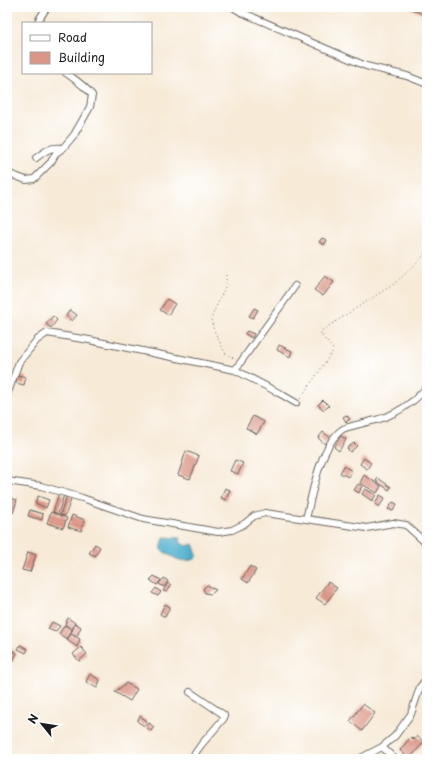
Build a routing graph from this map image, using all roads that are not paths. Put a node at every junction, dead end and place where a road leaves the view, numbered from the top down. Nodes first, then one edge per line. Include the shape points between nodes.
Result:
1 (47, 7) edge
2 (233, 7) edge
3 (38, 22) edge
4 (68, 74) edge
5 (427, 84) edge
6 (63, 148) junction
7 (36, 158) dead end
8 (7, 173) edge
9 (295, 286) dead end
10 (235, 370) junction
11 (427, 387) edge
12 (7, 395) edge
13 (296, 403) road end
14 (7, 481) edge
15 (306, 519) junction
16 (427, 544) edge
17 (427, 678) edge
18 (190, 692) dead end
19 (382, 748) junction
20 (191, 759) edge
21 (359, 759) edge
22 (395, 759) edge

1 - 3 street
2 - 5 street via 366,66 407,76
4 - 6 street via 80,82 92,95 90,107 74,135
6 - 7 street via 49,149
6 - 8 street via 34,179 26,180
9 - 10 street
10 - 12 street via 47,333 37,340 18,362
10 - 13 street
11 - 15 street via 414,400 390,416 344,429 337,435 320,463
14 - 15 street via 40,486 143,519 218,532 232,530 254,516 265,513
15 - 16 street via 367,528 393,523 406,525
17 - 19 street via 420,687 411,714 395,736
18 - 20 street via 224,715
19 - 21 street
19 - 22 street

